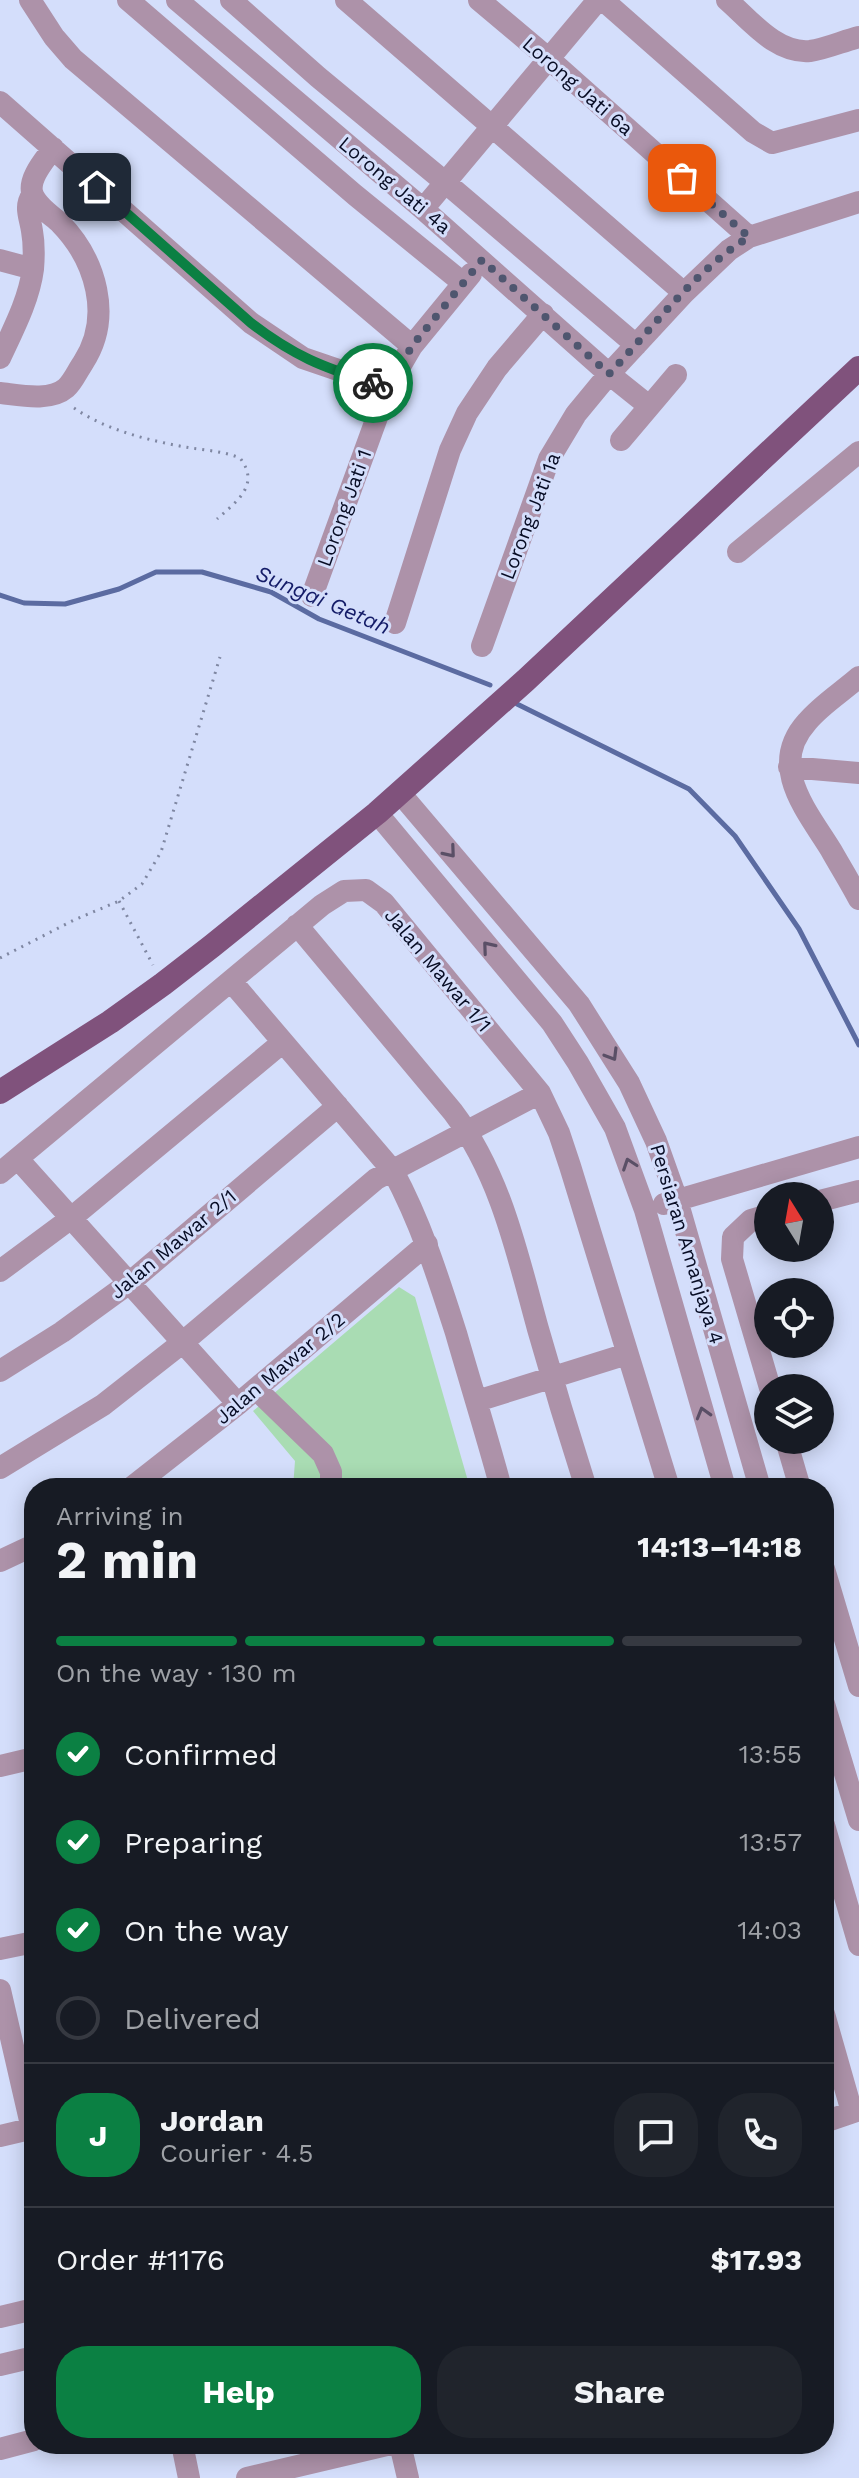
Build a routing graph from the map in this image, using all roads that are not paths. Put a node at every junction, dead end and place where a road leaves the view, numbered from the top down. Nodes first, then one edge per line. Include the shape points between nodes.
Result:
1 (30, 0) edge
2 (128, 0) edge
3 (177, 0) edge
4 (231, 0) edge
5 (346, 0) edge
6 (601, 0) edge
7 (727, 0) edge
8 (486, 2) edge
9 (859, 37) edge
10 (549, 59) junction
11 (0, 102) edge
12 (859, 120) edge
13 (492, 127) junction
14 (53, 148) junction
15 (446, 183) junction
16 (32, 195) junction
17 (859, 202) edge
18 (423, 209) junction
19 (749, 237) junction
20 (0, 260) edge
21 (482, 260) junction
22 (33, 269) junction
23 (463, 283) junction
24 (684, 293) junction
25 (543, 314) junction
26 (636, 345) junction
27 (412, 346) junction
28 (0, 358) edge
29 (859, 368) edge
30 (609, 374) junction
31 (676, 375) dead end
32 (388, 387) junction
33 (0, 393) edge
34 (649, 406) junction
35 (621, 440) dead end
36 (859, 452) edge
37 (738, 552) dead end
38 (312, 596) dead end
39 (395, 623) dead end
40 (482, 646) dead end
41 (859, 677) edge
42 (789, 767) junction
43 (859, 773) edge
44 (400, 793) junction
45 (377, 813) junction
46 (859, 899) edge
47 (297, 925) junction
48 (231, 981) junction
49 (283, 1042) junction
50 (0, 1092) edge
51 (540, 1093) junction
52 (338, 1106) junction
53 (468, 1132) junction
54 (859, 1147) edge
55 (9, 1166) edge
56 (393, 1171) junction
57 (859, 1191) edge
58 (834, 1197) edge
59 (677, 1200) junction
60 (645, 1210) junction
61 (70, 1219) junction
62 (754, 1219) edge
63 (427, 1244) junction
64 (0, 1271) edge
65 (128, 1284) junction
66 (182, 1343) junction
67 (627, 1354) junction
68 (0, 1371) edge
69 (766, 1374) edge
70 (552, 1378) junction
71 (256, 1389) junction
72 (477, 1401) junction
73 (238, 1404) junction
74 (790, 1454) edge
75 (0, 1468) edge
76 (149, 1478) edge
77 (331, 1478) edge
78 (498, 1478) edge
79 (583, 1478) edge
80 (666, 1478) edge
81 (722, 1478) edge
82 (757, 1478) edge
83 (797, 1478) edge
84 (24, 1550) edge
85 (0, 1561) edge
86 (834, 1602) edge
87 (859, 1686) edge
88 (834, 1737) edge
89 (24, 1760) edge
90 (0, 1766) edge
91 (859, 1820) edge
92 (834, 1859) edge
93 (24, 1944) edge
94 (859, 1945) edge
95 (0, 1949) edge
96 (0, 1990) edge
97 (834, 2044) edge
98 (24, 2090) edge
99 (856, 2111) edge
100 (834, 2119) edge
101 (24, 2130) edge
102 (0, 2136) edge
103 (24, 2311) edge
104 (0, 2317) edge
105 (24, 2359) edge
106 (0, 2365) edge
107 (24, 2443) edge
108 (0, 2449) edge
109 (184, 2454) edge
110 (349, 2454) edge
111 (402, 2454) edge
112 (189, 2478) edge
113 (247, 2478) edge
114 (408, 2478) edge

1 - 27 street via 73,59
2 - 23 street
3 - 18 street, Lorong Jati 4a
4 - 15 street
5 - 13 street
6 - 10 street
6 - 12 street via 772,143
7 - 9 street via 789,49 810,51
8 - 10 street, Lorong Jati 6a
10 - 13 street
10 - 19 street, Lorong Jati 6a
11 - 14 street
13 - 15 street
13 - 24 street
14 - 16 street via 35,175
14 - 32 street via 276,342 342,374
15 - 18 street
15 - 26 street
16 - 22 street via 27,210
16 - 33 street via 75,241 94,277 98,328 90,353 66,388 33,396
17 - 19 street, Lorong Jati 1a
18 - 21 street, Lorong Jati 4a
19 - 24 street, Lorong Jati 1a
20 - 22 street
21 - 23 street, Lorong Jati 1
21 - 25 street, Lorong Jati 4a
22 - 28 street
23 - 27 street, Lorong Jati 1
24 - 26 street, Lorong Jati 1a
25 - 30 street, Lorong Jati 4a
25 - 39 street via 467,413 450,450
26 - 30 street, Lorong Jati 1a
27 - 32 street, Lorong Jati 1
29 - 44 main road
30 - 34 street, Lorong Jati 4a
30 - 40 street, Lorong Jati 1a via 549,459
31 - 34 street
32 - 38 street, Lorong Jati 1
34 - 35 street
36 - 37 street
41 - 42 street via 806,722 793,744
42 - 43 street
42 - 46 street via 805,812
44 - 45 main road
44 -> 59 street, Persiaran Amanjaya 4 via 579,1004 629,1083
45 - 50 main road via 163,984
60 -> 45 street, Persiaran Amanjaya 4 via 615,1128 560,1036
47 - 48 street, Jalan Mawar 1/1
47 - 51 street, Jalan Mawar 1/1 via 344,891 366,890 384,903
47 - 53 street
48 - 49 street
48 - 55 street, Jalan Mawar 1/1
49 - 52 street
49 - 61 street
51 - 53 street
51 - 67 street, Jalan Mawar 1/1 via 559,1133
52 - 56 street
52 - 65 street, Jalan Mawar 2/1
53 - 56 street
53 - 70 street via 505,1210
54 - 59 street
55 - 61 street
56 - 63 street
56 - 66 street via 376,1179
57 - 58 street
59 - 60 street
59 - 82 street, Persiaran Amanjaya 4
81 -> 60 street, Persiaran Amanjaya 4
61 - 64 street
61 - 65 street
62 - 69 street via 733,1237 732,1259
63 - 71 street, Jalan Mawar 2/2
63 - 72 street
65 - 66 street
65 - 68 street, Jalan Mawar 2/1
66 - 73 street
66 - 75 street via 103,1405
67 - 70 street
67 - 80 street, Jalan Mawar 1/1
70 - 72 street
70 - 79 street
71 - 73 street, Jalan Mawar 2/2
71 - 77 street via 323,1454
72 - 78 street
73 - 76 street, Jalan Mawar 2/2
74 - 83 street
84 - 85 street
86 - 87 street
88 - 91 street
89 - 90 street
92 - 94 street
93 - 95 street
96 - 98 street
97 - 99 street
99 - 100 street
101 - 102 street
103 - 104 street
105 - 106 street
107 - 108 street
109 - 112 street
110 - 113 street
111 - 114 street

